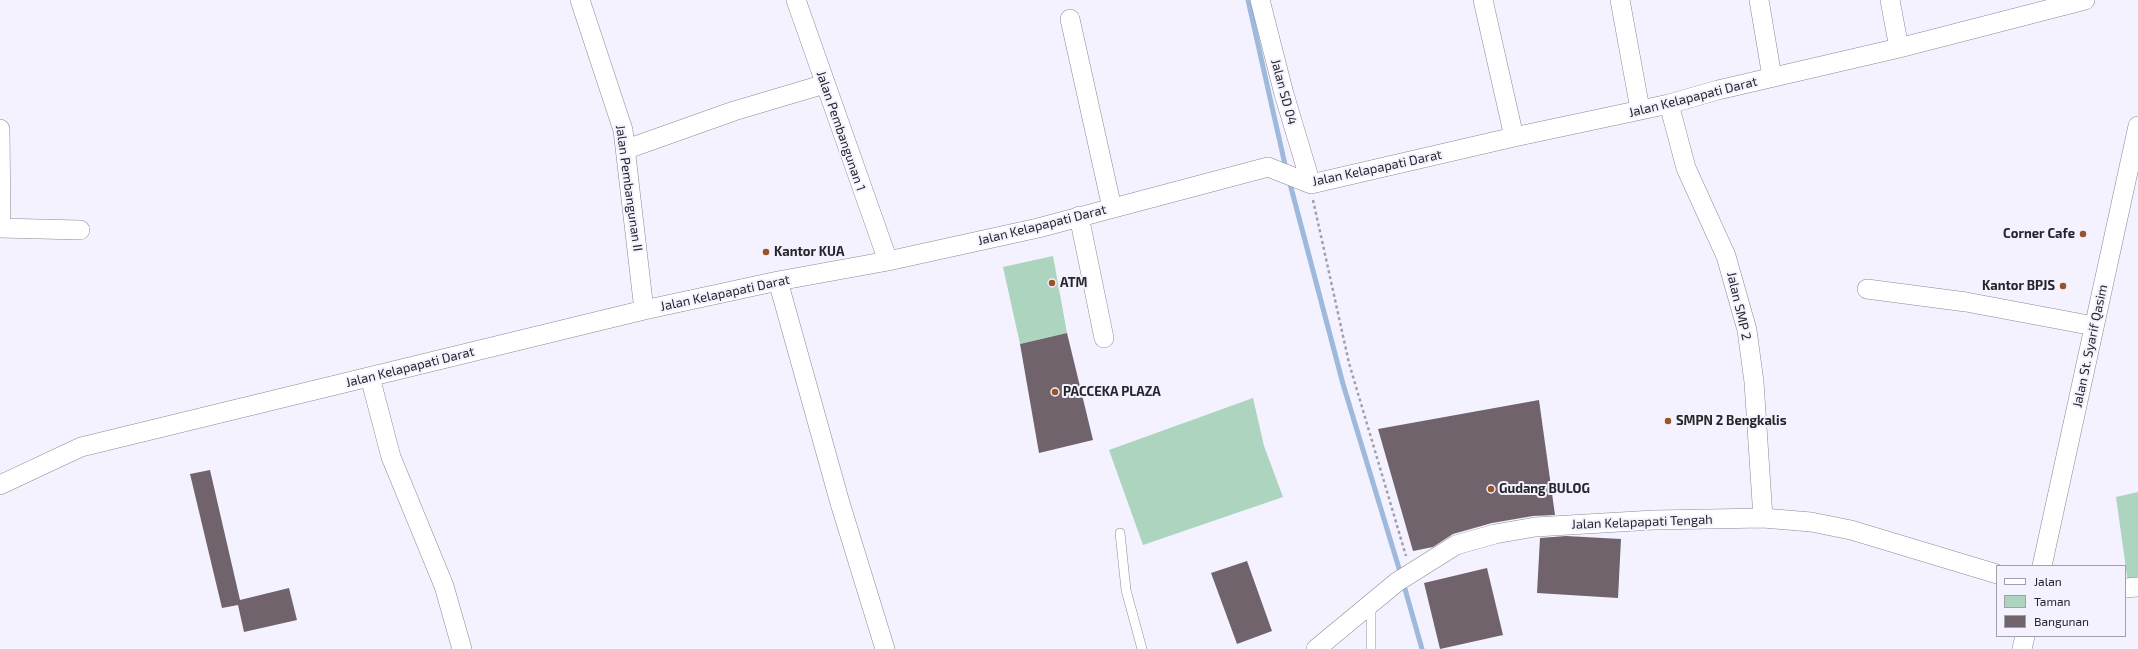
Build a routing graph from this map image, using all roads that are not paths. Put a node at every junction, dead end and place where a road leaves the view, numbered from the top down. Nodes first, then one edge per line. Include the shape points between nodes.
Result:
1 (580, 0) edge
2 (796, 0) edge
3 (1260, 0) edge
4 (1483, 0) edge
5 (1620, 0) edge
6 (1759, 0) edge
7 (1890, 0) edge
8 (2085, 0) edge
9 (1070, 19) dead end
10 (1898, 48) junction
11 (1772, 77) junction
12 (825, 84) junction
13 (1669, 104) junction
14 (1640, 109) junction
15 (2138, 126) edge
16 (0, 129) edge
17 (1514, 137) junction
18 (627, 149) junction
19 (1310, 184) junction
20 (1112, 208) junction
21 (1079, 216) junction
22 (0, 228) edge
23 (80, 230) dead end
24 (888, 261) junction
25 (778, 281) junction
26 (1867, 289) dead end
27 (644, 310) junction
28 (2094, 326) junction
29 (1104, 338) dead end
30 (370, 377) junction
31 (0, 485) edge
32 (1763, 518) junction
33 (1120, 533) dead end
34 (2042, 565) edge
35 (1996, 574) edge
36 (2138, 587) edge
37 (2126, 588) edge
38 (1371, 605) junction
39 (2025, 637) edge
40 (462, 649) edge
41 (884, 649) edge
42 (1142, 649) edge
43 (1316, 649) edge
44 (1371, 649) edge
45 (2022, 649) edge

1 - 18 street, Jalan Pembangunan II via 624,130
2 - 12 street, Jalan Pembangunan 1
3 - 19 street, Jalan SD 04
4 - 17 street
5 - 14 street
6 - 11 street
7 - 10 street
8 - 10 street, Jalan Kelapapati Darat
9 - 20 street
10 - 11 street, Jalan Kelapapati Darat
11 - 13 street, Jalan Kelapapati Darat
12 - 18 street via 734,111
12 - 24 street, Jalan Pembangunan 1
13 - 14 street, Jalan Kelapapati Darat
13 - 32 street, Jalan SMP 2 via 1686,168 1726,256 1747,330 1754,382
14 - 17 street, Jalan Kelapapati Darat via 1596,121
15 - 28 street, Jalan St. Syarif Qasim
16 - 22 street
17 - 19 street, Jalan Kelapapati Darat
18 - 27 street, Jalan Pembangunan II
19 - 20 street, Jalan Kelapapati Darat via 1268,167
20 - 21 street, Jalan Kelapapati Darat
21 - 24 street, Jalan Kelapapati Darat via 1038,228
21 - 29 street
22 - 23 street
24 - 25 street, Jalan Kelapapati Darat
25 - 27 street, Jalan Kelapapati Darat
25 - 41 street
26 - 28 street via 1966,302
27 - 30 street, Jalan Kelapapati Darat
28 - 34 street, Jalan St. Syarif Qasim
30 - 31 street, Jalan Kelapapati Darat via 81,447
30 - 40 street via 391,457 444,586
32 - 35 street, Jalan Kelapapati Tengah via 1811,522 1851,530
32 - 38 street, Jalan Kelapapati Tengah via 1654,520 1522,529 1463,542 1404,578
33 - 42 lane via 1126,590
36 - 37 street
38 - 43 street, Jalan Kelapapati Tengah
38 - 44 lane
39 - 45 street

